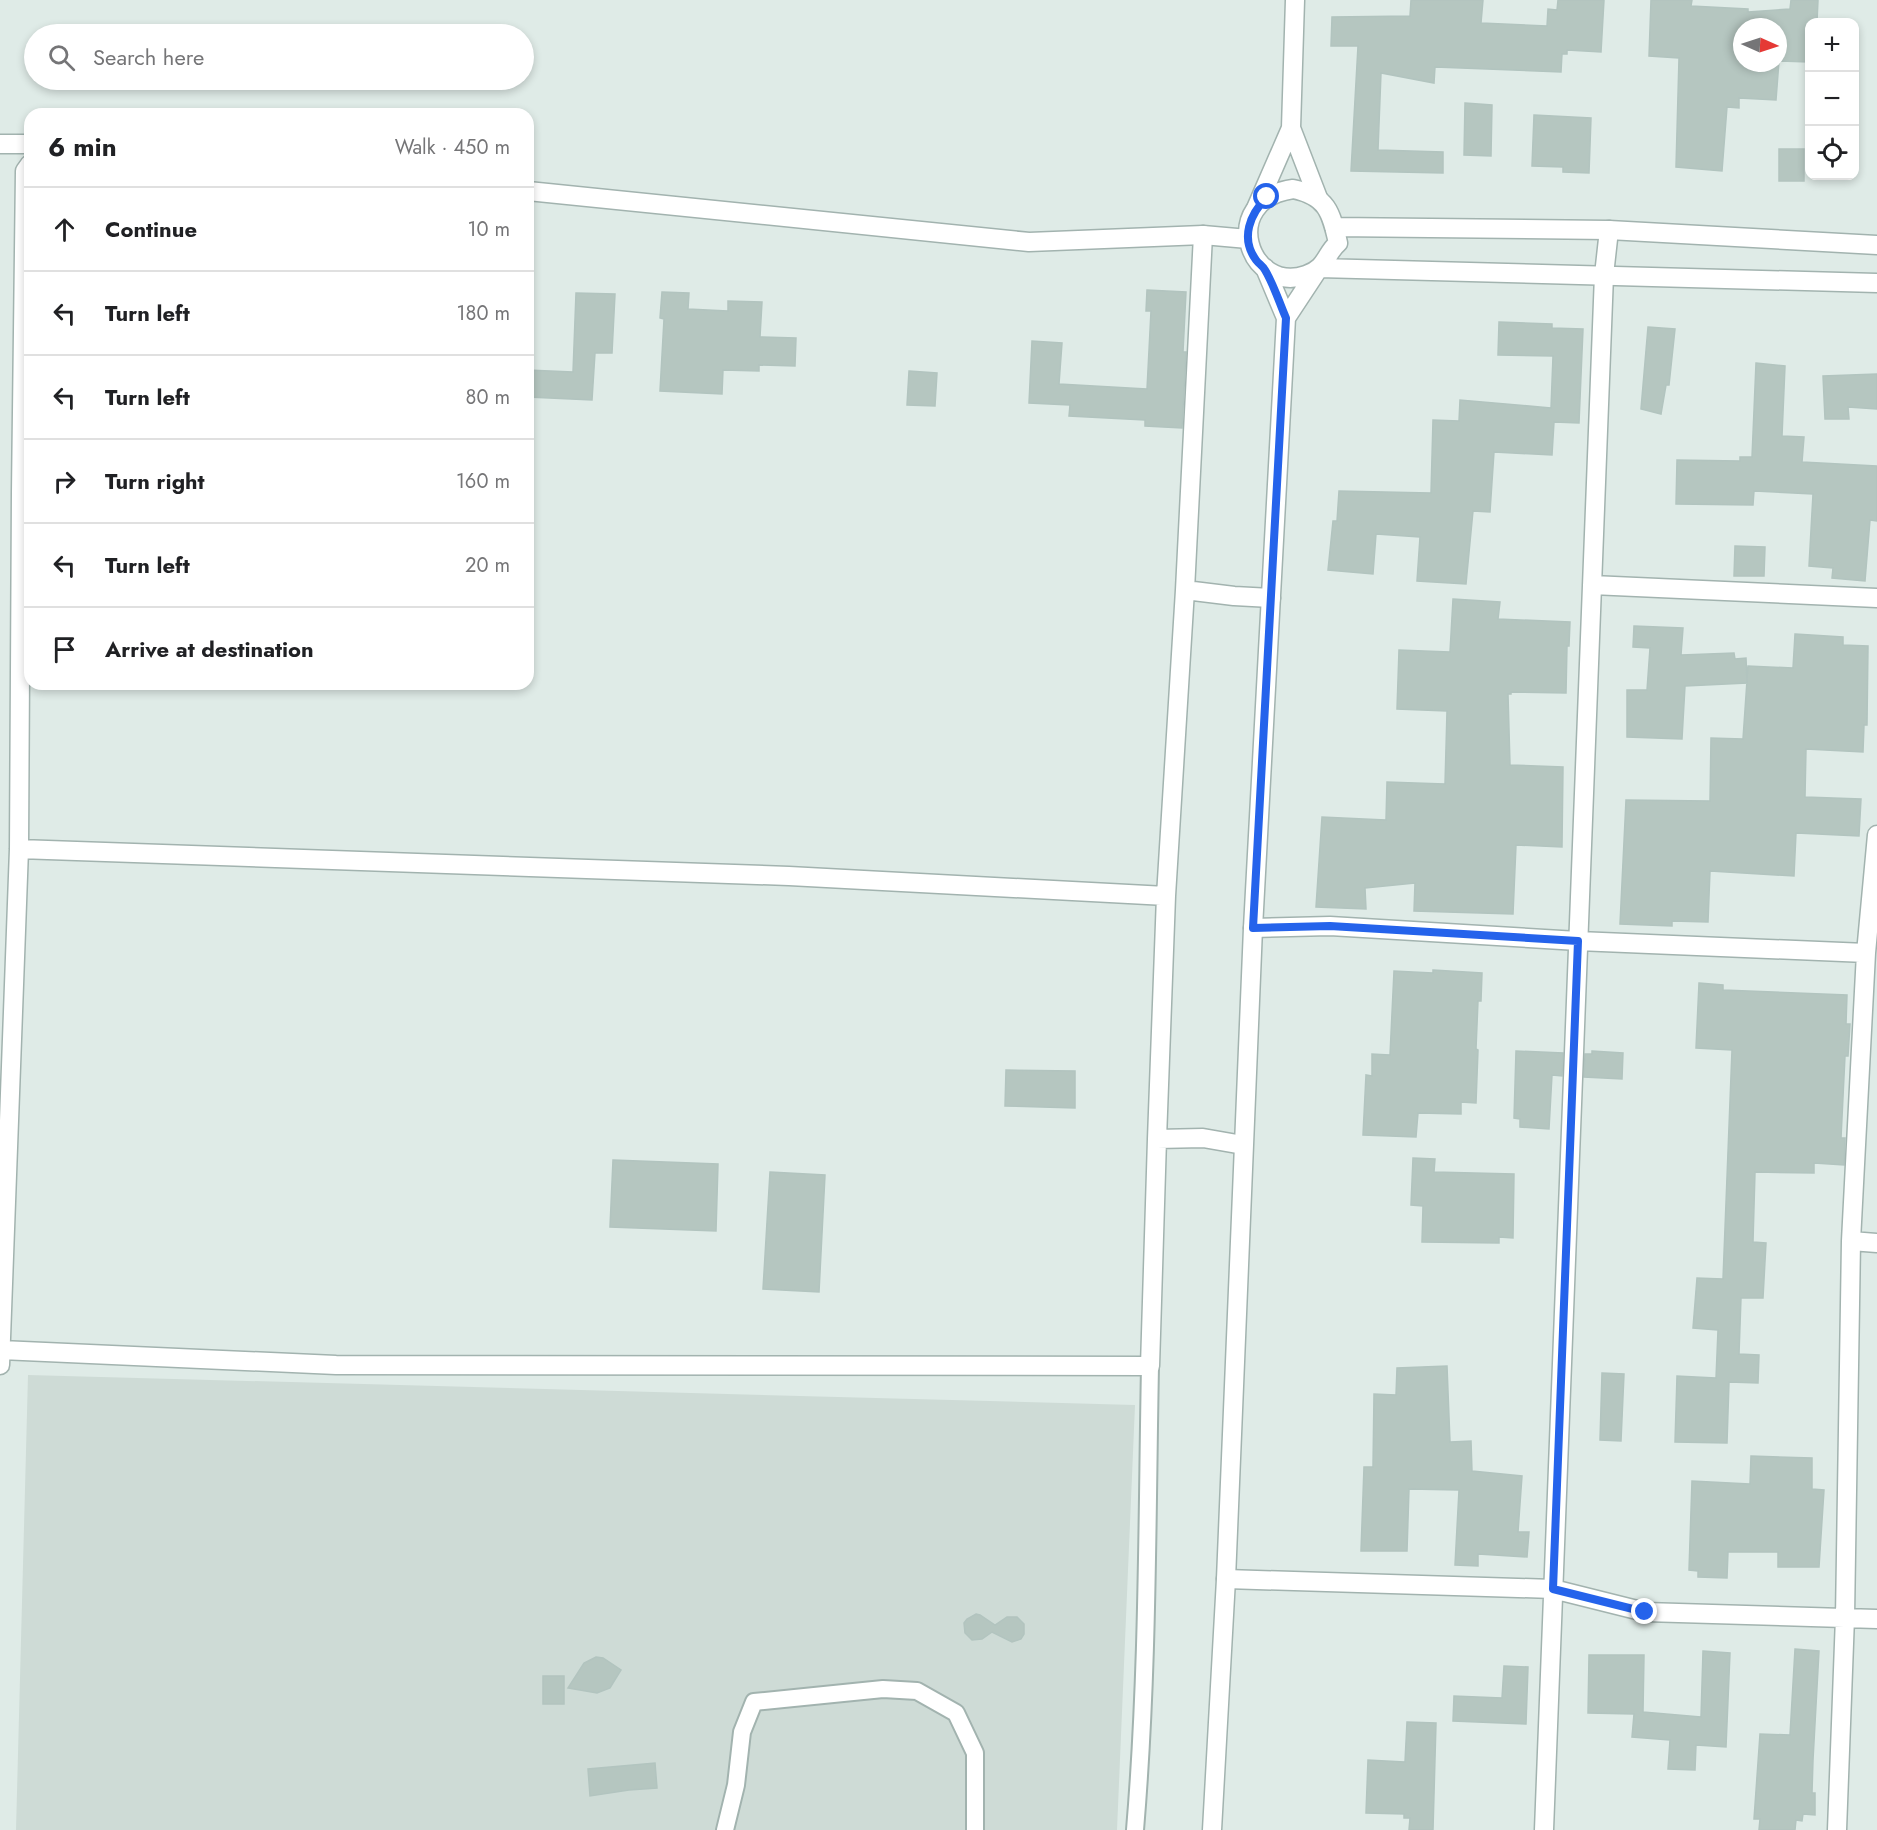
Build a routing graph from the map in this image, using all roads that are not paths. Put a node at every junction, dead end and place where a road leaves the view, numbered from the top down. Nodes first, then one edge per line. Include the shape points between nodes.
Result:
1 (1295, 0) edge
2 (1291, 128) junction
3 (0, 144) edge
4 (24, 144) edge
5 (534, 192) edge
6 (1318, 198) junction
7 (1257, 206) junction
8 (1335, 227) junction
9 (1609, 230) junction
10 (1203, 234) junction
11 (1248, 239) junction
12 (1877, 245) edge
13 (1265, 268) junction
14 (1319, 268) junction
15 (1604, 275) junction
16 (24, 278) edge
17 (1877, 283) edge
18 (1286, 318) junction
19 (1592, 585) junction
20 (1193, 591) junction
21 (1271, 598) junction
22 (1877, 598) edge
23 (1877, 835) edge
24 (19, 849) junction
25 (1166, 896) junction
26 (1253, 928) junction
27 (1578, 941) junction
28 (1866, 953) junction
29 (1163, 1139) junction
30 (1243, 1145) junction
31 (1851, 1241) junction
32 (1877, 1243) edge
33 (1, 1350) edge
34 (0, 1365) edge
35 (1150, 1366) junction
36 (1226, 1579) junction
37 (1553, 1589) junction
38 (1845, 1617) junction
39 (1877, 1619) edge
40 (725, 1830) edge
41 (975, 1830) edge
42 (1135, 1830) edge
43 (1212, 1830) edge
44 (1544, 1830) edge
45 (1837, 1830) edge

1 - 2 street
2 - 6 street
2 - 7 street
3 - 4 street
5 - 10 street via 1029,242
6 - 7 street via 1293,189 1267,197
6 - 8 street
7 - 11 street via 1251,216
8 - 9 street
8 - 14 street via 1338,243
9 - 12 street
9 - 15 street
10 - 11 street
10 - 20 street
11 - 13 street via 1256,260
13 - 14 street via 1292,278
13 - 18 street
14 - 15 street
14 - 18 street
15 - 17 street
15 - 19 street
16 - 24 street
18 - 21 street
19 - 22 street
19 - 27 street
20 - 21 street
20 - 25 street
21 - 26 street
23 - 28 street
24 - 25 street via 789,876
24 - 33 street
25 - 29 street
26 - 27 street via 1330,926
26 - 30 street
27 - 28 street
27 - 37 street
28 - 31 street
29 - 30 street via 1203,1138
29 - 35 street
30 - 36 street
31 - 32 street
31 - 38 street
33 - 34 street
33 - 35 street via 336,1365
35 - 42 lane via 1145,1650
36 - 37 street
36 - 43 street
37 - 38 street via 1645,1612
37 - 44 street
38 - 39 street
38 - 45 street
40 - 41 lane via 736,1785 742,1732 754,1702 883,1689 917,1690 956,1713 975,1753

